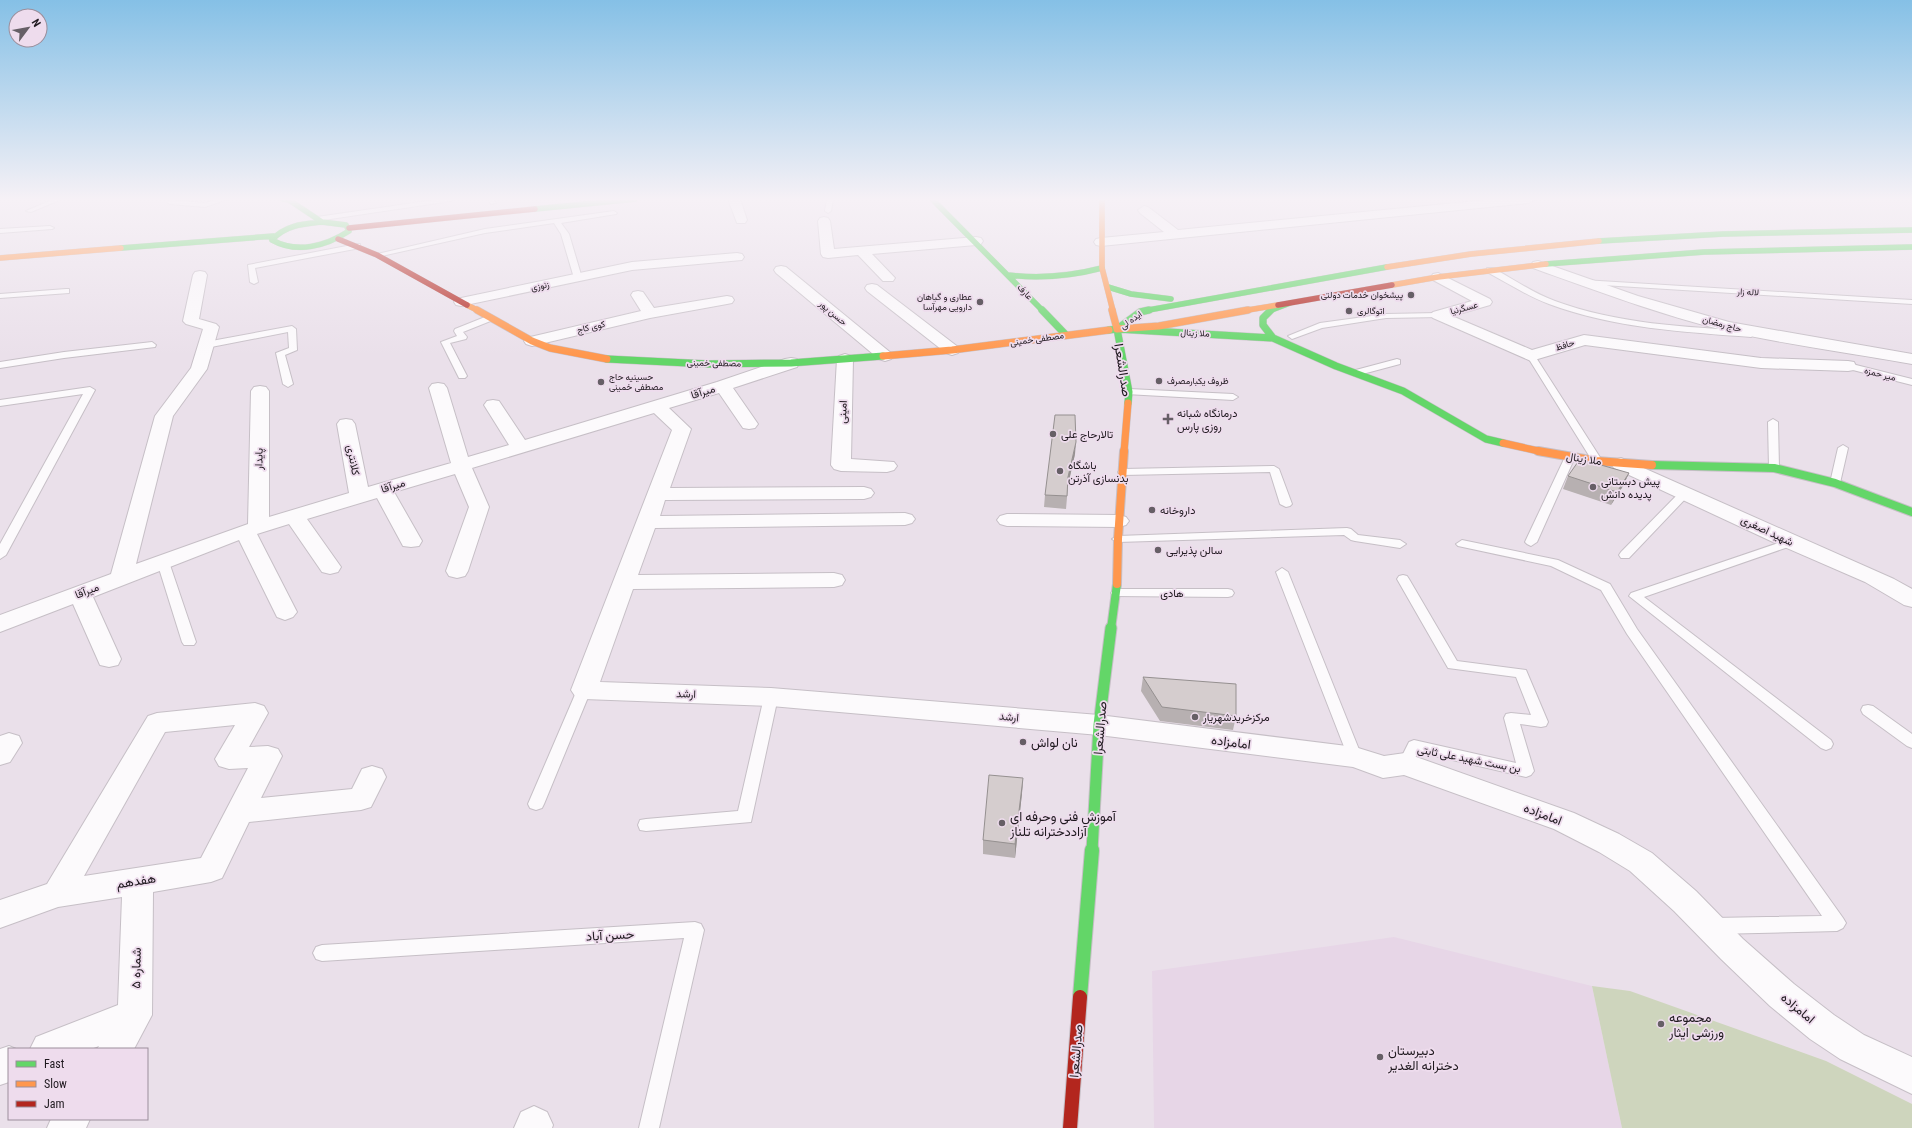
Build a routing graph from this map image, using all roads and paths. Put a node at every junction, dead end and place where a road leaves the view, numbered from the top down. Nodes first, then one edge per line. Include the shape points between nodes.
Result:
1 (861, 251) edge
2 (79, 252) edge
3 (327, 252) edge
4 (370, 252) edge
5 (392, 252) edge
6 (570, 252) edge
7 (828, 252) edge
8 (854, 252) edge
9 (985, 252) edge
10 (1101, 252) edge
11 (1503, 252) edge
12 (1719, 252) edge
13 (377, 255) junction
14 (737, 257) dead end
15 (0, 258) edge
16 (1538, 265) junction
17 (1102, 268) junction
18 (781, 270) dead end
19 (1490, 270) junction
20 (200, 275) dead end
21 (1008, 276) junction
22 (1438, 277) junction
23 (578, 278) junction
24 (888, 278) dead end
25 (254, 282) dead end
26 (1584, 282) junction
27 (1108, 287) junction
28 (872, 288) dead end
29 (66, 291) dead end
30 (638, 295) dead end
31 (0, 296) edge
32 (727, 300) dead end
33 (1202, 300) junction
34 (461, 302) junction
35 (1912, 302) edge
36 (1290, 303) junction
37 (650, 313) junction
38 (1438, 315) junction
39 (490, 318) junction
40 (1251, 324) dead end
41 (1263, 325) junction
42 (1232, 326) dead end
43 (1117, 329) junction
44 (1066, 335) junction
45 (1227, 335) junction
46 (1771, 335) junction
47 (1292, 336) dead end
48 (1273, 338) junction
49 (532, 341) junction
50 (152, 345) dead end
51 (206, 345) junction
52 (952, 350) junction
53 (885, 356) junction
54 (1532, 356) junction
55 (845, 359) junction
56 (1912, 359) edge
57 (1397, 362) dead end
58 (792, 363) junction
59 (0, 365) edge
60 (1848, 366) joint
61 (1355, 373) junction
62 (462, 376) dead end
63 (1912, 382) edge
64 (288, 384) dead end
65 (723, 386) junction
66 (438, 388) dead end
67 (260, 391) dead end
68 (1129, 392) junction
69 (1233, 397) dead end
70 (0, 403) edge
71 (493, 405) dead end
72 (657, 406) junction
73 (1773, 422) dead end
74 (346, 424) dead end
75 (750, 424) dead end
76 (520, 448) junction
77 (1843, 448) dead end
78 (1570, 457) junction
79 (1598, 462) junction
80 (1621, 464) junction
81 (461, 465) junction
82 (887, 466) dead end
83 (1774, 468) junction
84 (1123, 472) junction
85 (1835, 483) junction
86 (382, 489) junction
87 (864, 493) dead end
88 (1685, 493) junction
89 (657, 494) junction
90 (360, 496) junction
91 (1286, 504) dead end
92 (1912, 512) edge
93 (294, 516) junction
94 (905, 519) dead end
95 (1007, 520) dead end
96 (647, 522) junction
97 (252, 529) junction
98 (1119, 530) junction
99 (411, 541) dead end
100 (1532, 542) dead end
101 (1790, 542) junction
102 (1400, 544) dead end
103 (1462, 544) dead end
104 (0, 555) edge
105 (1625, 555) dead end
106 (163, 562) junction
107 (330, 567) dead end
108 (457, 571) dead end
109 (1282, 572) dead end
110 (121, 578) junction
111 (1404, 579) dead end
112 (834, 580) dead end
113 (624, 582) junction
114 (1117, 593) junction
115 (1228, 593) dead end
116 (80, 594) junction
117 (1912, 600) edge
118 (285, 612) dead end
119 (0, 624) edge
120 (189, 642) dead end
121 (109, 660) dead end
122 (584, 690) junction
123 (771, 697) junction
124 (1868, 710) dead end
125 (1099, 725) junction
126 (1912, 742) edge
127 (1826, 744) dead end
128 (1354, 758) junction
129 (1405, 764) junction
130 (372, 777) dead end
131 (536, 804) dead end
132 (239, 812) junction
133 (646, 826) dead end
134 (138, 881) junction
135 (58, 894) junction
136 (0, 914) edge
137 (1709, 926) junction
138 (322, 953) dead end
139 (135, 1015) junction
140 (51, 1048) edge
141 (116, 1048) edge
142 (1912, 1076) edge
143 (649, 1128) edge
144 (1070, 1128) edge

1 - 24 street
2 - 15 main road
3 - 25 lane via 251,266
4 - 13 main road, مصطفی خمینی
5 - 13 lane
6 - 23 lane
7 - 8 street via 828,254
9 - 21 main road, عارف
10 - 17 main road, صدرالشعرا
11 - 33 main road, ایده لى via 1410,263
12 - 16 main road, ایده لى
13 - 34 main road, مصطفی خمینی
14 - 23 street, زنوزی via 632,266
16 - 19 main road, ایده لى
16 - 26 street, حاج رمضان
17 - 21 main road via 1069,277 1031,279
17 - 27 main road, صدرالشعرا
18 - 53 street, حسن پور
19 - 22 main road, ایده لى
19 - 46 lane via 1552,303 1602,316 1676,329
20 - 51 street via 190,321 211,327
21 - 44 main road, عارف
22 - 36 main road, ایده لى
22 - 38 street, عسگرنیا via 1485,302
23 - 34 street, زنوزی
26 - 35 lane, لاله زار
26 - 46 street, حاج رمضان via 1727,326
27 - 33 main road via 1149,297
27 - 43 main road, صدرالشعرا
28 - 52 street
29 - 31 lane
30 - 37 street
32 - 37 street, کوی کاج
33 - 43 main road, ایده لى via 1140,312
34 - 39 main road, مصطفی خمینی
36 - 41 main road via 1269,311 1263,318
36 - 43 main road, ایده لى via 1159,326
37 - 49 street, کوی کاج
38 - 47 lane via 1386,316 1320,326
38 - 54 street
39 - 49 main road, مصطفی خمینی
39 - 62 lane via 458,331 462,337 445,342
40 - 41 main road
41 - 48 main road, ملا زینال
42 - 45 main road
43 - 44 main road, مصطفی خمینی
43 - 45 main road, ملا زینال
43 - 68 main road, صدرالشعرا
44 - 52 main road, مصطفی خمینی
45 - 48 main road, ملا زینال
46 - 56 street, حاج رمضان
48 - 61 main road, ملا زینال
49 - 58 main road, مصطفی خمینی via 550,348 614,360 708,364
50 - 59 lane
51 - 64 lane via 292,329 293,350 280,353
51 - 110 street via 199,369 164,416
52 - 53 main road, مصطفی خمینی
53 - 55 main road, مصطفی خمینی
54 - 60 street, حافظ via 1584,340 1761,363
54 - 79 lane
55 - 58 main road, مصطفی خمینی
55 - 82 street, امینی via 841,465
57 - 61 lane
58 - 65 street, میرآقا
60 - 63 lane, میر حمزه
61 - 78 main road, ملا زینال via 1403,391 1486,439
65 - 72 street, میرآقا
65 - 75 street
66 - 81 street
67 - 97 street, پایدار
68 - 69 lane
68 - 84 main road, صدرالشعرا
70 - 104 lane via 90,390
71 - 76 street
72 - 76 street, میرآقا
72 - 89 street via 682,429
73 - 83 lane
74 - 90 street, کلانتری
76 - 81 street, میرآقا
77 - 85 lane
78 - 79 main road, ملا زینال
78 - 100 lane
79 - 80 main road, ملا زینال
80 - 83 main road, ملا زینال
80 - 88 street, شهید اصغری
81 - 86 street, میرآقا
81 - 108 street via 479,507
83 - 85 main road, ملا زینال
84 - 91 lane via 1274,469
84 - 98 main road, صدرالشعرا
85 - 92 main road, ملا زینال
86 - 90 street, میرآقا
86 - 99 street
87 - 89 street
88 - 101 street, شهید اصغری
88 - 105 lane
89 - 96 street
90 - 93 street, میرآقا
93 - 97 street, میرآقا
93 - 107 street
94 - 96 street
95 - 98 street
96 - 113 street
97 - 106 street, میرآقا
97 - 118 street
98 - 102 lane via 1347,531 1355,538
98 - 114 main road, صدرالشعرا
101 - 117 street, شهید اصغری via 1846,565
101 - 127 lane via 1635,596
103 - 137 lane via 1554,562 1606,587 1632,631 1837,923
106 - 110 street, میرآقا
106 - 120 lane
109 - 128 lane
110 - 116 street, میرآقا
111 - 129 lane, بن بست شهید علی ثابتی via 1452,665 1521,673 1541,722 1511,718 1526,771 1414,746
112 - 113 street
113 - 122 street
114 - 115 lane, هادی
114 - 125 main road, صدرالشعرا
116 - 119 street, میرآقا
116 - 121 street
122 - 123 street, ارشد
122 - 131 lane
123 - 125 street, ارشد
123 - 133 lane via 745,817
124 - 126 lane
125 - 128 street, امامزاده
125 - 144 main road, صدرالشعرا
128 - 129 street, امامزاده via 1383,767
129 - 137 street, امامزاده via 1564,821 1609,842 1641,862
130 - 132 street via 361,799
132 - 134 street, هفدهم via 211,870
132 - 135 street via 268,756 229,759 255,713 158,723
134 - 135 street, هفدهم
134 - 139 street, شماره ۵
135 - 136 street, هفدهم
137 - 142 street, امامزاده via 1782,995 1822,1027 1852,1047
138 - 143 lane, حسن آباد via 695,930
139 - 140 street
139 - 141 street, شماره ۵

